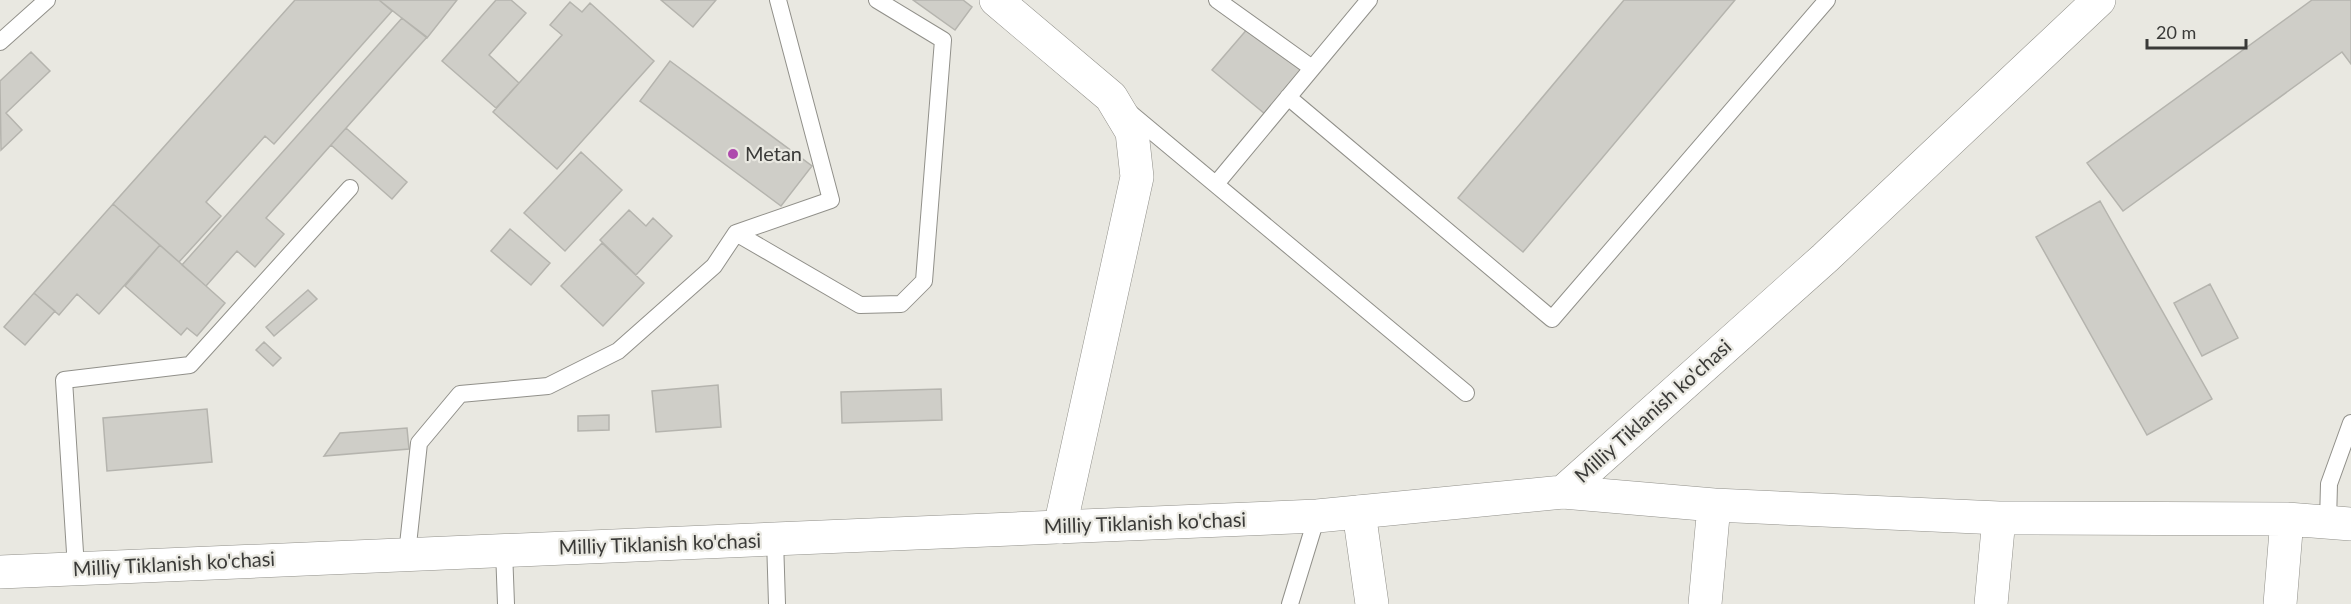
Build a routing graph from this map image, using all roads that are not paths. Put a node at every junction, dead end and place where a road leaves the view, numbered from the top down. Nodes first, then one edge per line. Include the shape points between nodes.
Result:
1 (47, 0) edge
2 (778, 0) edge
3 (877, 0) edge
4 (996, 0) edge
5 (1217, 0) edge
6 (1369, 0) edge
7 (1827, 0) edge
8 (2101, 2) edge
9 (0, 42) edge
10 (1312, 68) junction
11 (1111, 97) junction
12 (1288, 97) junction
13 (1216, 184) junction
14 (350, 188) dead end
15 (736, 233) junction
16 (1466, 393) dead end
17 (2351, 423) edge
18 (1563, 492) junction
19 (1714, 505) junction
20 (1359, 512) junction
21 (1317, 516) junction
22 (1999, 518) junction
23 (2287, 519) junction
24 (2340, 523) edge
25 (1060, 527) junction
26 (775, 539) junction
27 (504, 550) junction
28 (406, 554) junction
29 (76, 568) junction
30 (0, 572) edge
31 (506, 604) edge
32 (777, 604) edge
33 (1290, 604) edge
34 (1372, 604) edge
35 (1705, 604) edge
36 (1991, 604) edge
37 (2280, 604) edge

1 - 9 lane
2 - 15 lane via 831,200
3 - 15 lane via 943,40 924,281 901,304 860,305
4 - 11 main road
5 - 10 lane
6 - 10 lane
7 - 12 lane via 1552,319
8 - 18 main road, Milliy Tiklanish ko'chasi via 1825,258
10 - 12 lane
11 - 13 lane
11 - 25 main road via 1132,132 1137,177
12 - 13 lane
13 - 16 lane
14 - 29 lane via 190,365 64,380
15 - 28 lane via 714,266 618,351 548,386 460,394 419,443
17 - 24 lane via 2329,484
18 - 19 main road
18 - 20 main road, Milliy Tiklanish ko'chasi
19 - 22 main road
19 - 35 main road
20 - 21 main road, Milliy Tiklanish ko'chasi
20 - 34 main road
21 - 25 main road, Milliy Tiklanish ko'chasi
21 - 33 lane
22 - 23 main road
22 - 36 main road
23 - 24 main road
23 - 37 main road
25 - 26 main road, Milliy Tiklanish ko'chasi
26 - 27 main road, Milliy Tiklanish ko'chasi
26 - 32 lane
27 - 28 main road, Milliy Tiklanish ko'chasi
27 - 31 lane
28 - 29 main road, Milliy Tiklanish ko'chasi
29 - 30 main road, Milliy Tiklanish ko'chasi

